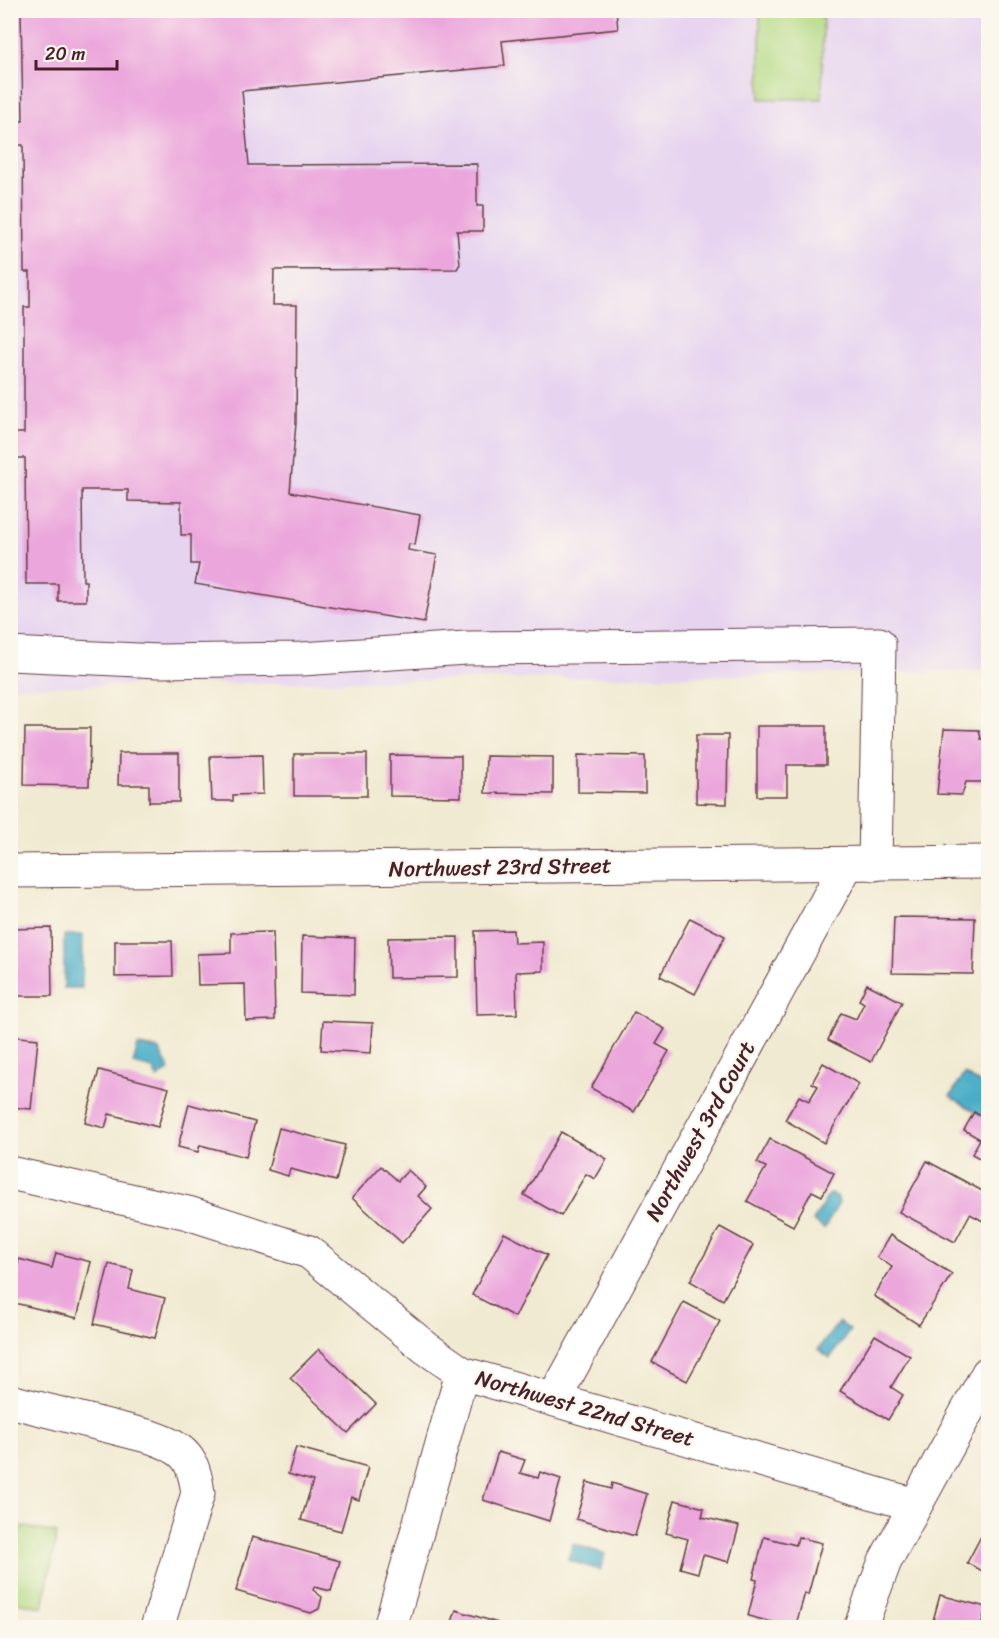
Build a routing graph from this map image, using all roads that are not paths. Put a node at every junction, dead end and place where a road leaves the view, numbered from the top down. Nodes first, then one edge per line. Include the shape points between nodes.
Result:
1 (10, 654) edge
2 (988, 862) edge
3 (861, 864) junction
4 (10, 872) edge
5 (10, 1173) edge
6 (462, 1373) junction
7 (988, 1373) edge
8 (554, 1399) junction
9 (10, 1401) edge
10 (915, 1505) junction
11 (157, 1628) edge
12 (390, 1628) edge
13 (860, 1628) edge

1 - 3 street via 159,661 302,659 466,648 879,644
2 - 3 street, Northwest 23rd Street
3 - 4 street, Northwest 23rd Street
3 - 8 street, Northwest 3rd Court
5 - 6 street, Northwest 22nd Street via 188,1213 309,1252
6 - 8 street, Northwest 22nd Street
6 - 12 street
7 - 10 street
8 - 10 street, Northwest 22nd Street
9 - 11 street via 151,1437 185,1453 195,1470 198,1493
10 - 13 street via 885,1561

